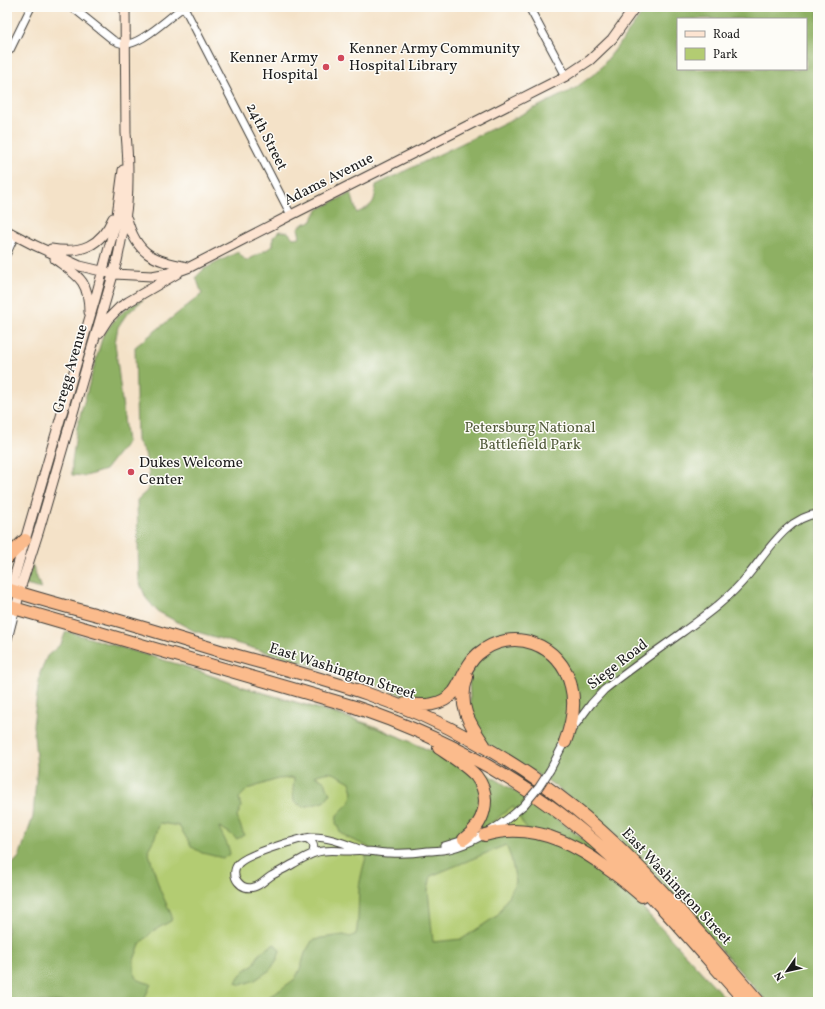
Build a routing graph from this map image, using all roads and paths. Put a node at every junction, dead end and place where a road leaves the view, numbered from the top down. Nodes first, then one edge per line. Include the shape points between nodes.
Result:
1 (31, 7) edge
2 (70, 7) edge
3 (125, 7) edge
4 (183, 7) edge
5 (529, 7) edge
6 (635, 7) edge
7 (126, 44) junction
8 (10, 50) dead end
9 (566, 76) junction
10 (126, 132) junction
11 (119, 205) junction
12 (291, 215) junction
13 (126, 216) junction
14 (11, 233) edge
15 (34, 245) junction
16 (7, 253) edge
17 (190, 267) junction
18 (103, 271) junction
19 (114, 274) junction
20 (88, 321) junction
21 (93, 343) junction
22 (818, 514) edge
23 (31, 518) junction
24 (41, 520) junction
25 (25, 540) junction
26 (7, 558) edge
27 (11, 593) edge
28 (12, 607) edge
29 (7, 643) edge
30 (390, 702) junction
31 (398, 723) junction
32 (562, 741) junction
33 (486, 748) junction
34 (522, 803) junction
35 (484, 835) junction
36 (306, 838) junction
37 (464, 839) junction
38 (365, 851) junction
39 (427, 852) junction
40 (312, 854) junction
41 (675, 922) junction
42 (746, 1002) edge
43 (759, 1002) edge

1 - 8 street
2 - 7 street via 113,40
3 - 7 street, Gregg Avenue
4 - 7 street via 141,39
4 - 12 street, 24th Street
5 - 9 street
6 - 9 street, Adams Avenue via 612,39 590,60
7 - 10 street, Gregg Avenue
9 - 12 street, Adams Avenue
10 - 11 street, Gregg Avenue
10 - 13 street, Gregg Avenue
11 - 15 street via 104,234 90,245 68,251
11 - 18 street, Gregg Avenue
12 - 17 street, Adams Avenue
13 - 17 street via 133,237 150,255 166,262
13 - 19 street, Gregg Avenue
14 - 15 street, Adams Avenue
14 - 16 street
15 - 18 street, Adams Avenue via 80,266
15 - 20 street via 80,278 87,293
17 - 19 street, Adams Avenue via 152,276
17 - 21 street via 120,307 108,319
18 - 19 street, Adams Avenue
18 - 20 street, Gregg Avenue
19 - 21 street, Gregg Avenue
20 - 23 street, Gregg Avenue
21 - 24 street, Gregg Avenue
22 - 32 street, Siege Road via 805,516 789,526 734,592 604,690
23 - 24 street
23 - 25 street, Gregg Avenue
24 - 27 street, Gregg Avenue
25 - 26 highway
25 - 27 street, Gregg Avenue
27 - 28 street, Gregg Avenue
27 - 30 highway, East Washington Street via 110,618
28 - 29 street
28 - 31 highway, East Washington Street via 327,698
30 - 32 highway via 420,706 441,702 451,696 468,666 482,651 508,640 521,640 541,646 551,653 562,664 569,677 573,693 573,713 571,724
30 - 33 highway, East Washington Street
31 - 37 highway via 456,760 480,782 484,795 484,812 475,830
31 - 41 highway, East Washington Street via 471,757 552,808 611,856
32 - 33 highway via 569,714 569,701 562,672 551,659 536,648 507,645 481,657 465,682 463,696 466,714
32 - 34 street, Siege Road, bridge via 539,787
33 - 43 highway, East Washington Street via 555,793 620,848 662,891
34 - 35 street, Siege Road via 498,826
34 - 37 street, Siege Road via 478,834
35 - 39 street, Siege Road via 455,848
35 - 41 highway via 500,831 521,831 564,842 609,869
36 - 38 street, Siege Road via 323,838
36 - 40 street via 314,845
36 - 40 street, Siege Road via 241,861 236,868 235,877 243,887 252,888
37 - 39 street, Siege Road
38 - 39 street, Siege Road via 401,854
38 - 40 street, Siege Road via 328,850
41 - 42 highway, East Washington Street

